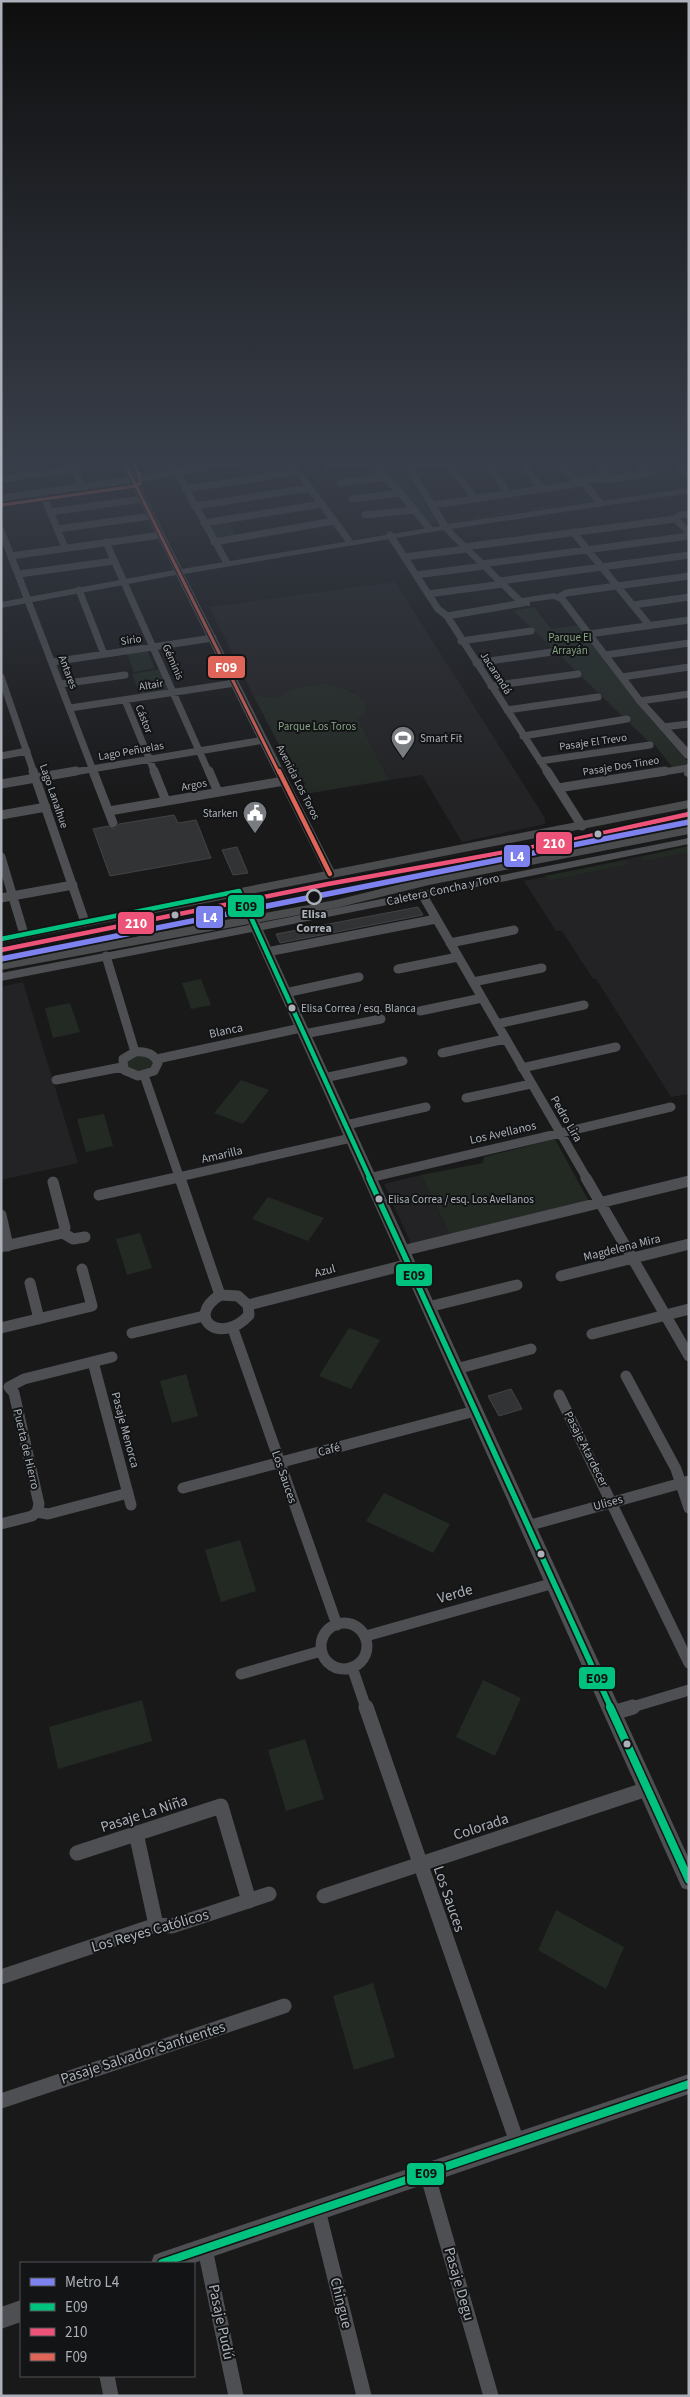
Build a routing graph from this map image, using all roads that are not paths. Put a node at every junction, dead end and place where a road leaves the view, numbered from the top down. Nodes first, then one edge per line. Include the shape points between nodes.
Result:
1 (179, 571) edge
2 (35, 572) edge
3 (119, 572) edge
4 (175, 572) edge
5 (414, 572) edge
6 (437, 572) edge
7 (490, 572) edge
8 (571, 572) edge
9 (606, 572) edge
10 (19, 574) joint
11 (416, 575) junction
12 (689, 576) edge
13 (124, 582) junction
14 (501, 583) junction
15 (617, 586) junction
16 (79, 590) junction
17 (428, 594) junction
18 (689, 597) edge
19 (561, 598) junction
20 (29, 600) junction
21 (522, 602) junction
22 (633, 605) junction
23 (1, 606) edge
24 (447, 616) junction
25 (689, 620) edge
26 (650, 625) junction
27 (531, 631) dead end
28 (589, 634) junction
29 (213, 638) junction
30 (461, 641) junction
31 (689, 643) edge
32 (154, 647) junction
33 (552, 652) dead end
34 (104, 654) junction
35 (605, 655) junction
36 (52, 662) junction
37 (476, 663) junction
38 (689, 667) edge
39 (578, 674) dead end
40 (126, 675) dead end
41 (1, 677) edge
42 (622, 677) junction
43 (235, 683) junction
44 (61, 684) junction
45 (491, 686) junction
46 (174, 692) junction
47 (4, 693) edge
48 (689, 694) edge
49 (598, 697) dead end
50 (124, 700) junction
51 (640, 701) junction
52 (70, 708) junction
53 (507, 710) junction
54 (627, 719) dead end
55 (689, 724) edge
56 (663, 728) junction
57 (523, 736) junction
58 (264, 740) junction
59 (650, 745) dead end
60 (27, 751) junction
61 (200, 751) junction
62 (1, 756) edge
63 (689, 756) edge
64 (149, 760) junction
65 (540, 761) junction
66 (93, 769) junction
67 (689, 770) edge
68 (37, 778) junction
69 (284, 781) junction
70 (1, 784) edge
71 (558, 788) junction
72 (218, 792) junction
73 (166, 801) junction
74 (689, 804) edge
75 (46, 807) junction
76 (658, 810) junction
77 (109, 811) junction
78 (1, 814) edge
79 (624, 817) junction
80 (113, 823) dead end
81 (582, 826) junction
82 (689, 830) edge
83 (652, 841) junction
84 (683, 842) edge
85 (1, 857) edge
86 (3, 867) edge
87 (330, 874) junction
88 (429, 881) junction
89 (488, 881) junction
90 (73, 885) junction
91 (239, 891) junction
92 (422, 894) junction
93 (13, 896) junction
94 (1, 898) edge
95 (436, 919) junction
96 (85, 922) junction
97 (254, 924) junction
98 (514, 930) dead end
99 (24, 934) junction
100 (1, 939) edge
101 (183, 941) junction
102 (124, 942) junction
103 (450, 943) junction
104 (267, 952) junction
105 (106, 956) junction
106 (458, 957) junction
107 (1, 966) edge
108 (542, 968) dead end
109 (398, 969) dead end
110 (1, 977) edge
111 (359, 977) dead end
112 (472, 982) junction
113 (285, 993) junction
114 (482, 998) junction
115 (584, 1005) dead end
116 (420, 1011) dead end
117 (381, 1019) dead end
118 (497, 1024) junction
119 (303, 1031) junction
120 (505, 1039) junction
121 (616, 1047) dead end
122 (136, 1052) junction
123 (442, 1053) dead end
124 (157, 1059) junction
125 (403, 1061) dead end
126 (122, 1067) junction
127 (522, 1068) junction
128 (144, 1076) junction
129 (324, 1078) junction
130 (56, 1080) dead end
131 (531, 1084) junction
132 (466, 1098) dead end
133 (426, 1107) dead end
134 (671, 1107) dead end
135 (348, 1132) junction
136 (560, 1132) junction
137 (179, 1178) junction
138 (369, 1178) junction
139 (689, 1181) edge
140 (53, 1182) dead end
141 (99, 1195) dead end
142 (600, 1203) junction
143 (1, 1215) edge
144 (63, 1233) junction
145 (85, 1237) dead end
146 (689, 1244) edge
147 (5, 1246) edge
148 (406, 1258) junction
149 (632, 1258) junction
150 (82, 1269) dead end
151 (561, 1276) dead end
152 (30, 1283) dead end
153 (517, 1285) dead end
154 (220, 1295) junction
155 (248, 1305) junction
156 (428, 1307) junction
157 (689, 1309) edge
158 (665, 1315) junction
159 (204, 1316) junction
160 (39, 1319) junction
161 (1, 1328) edge
162 (233, 1329) junction
163 (132, 1333) dead end
164 (592, 1334) dead end
165 (532, 1349) dead end
166 (689, 1356) edge
167 (112, 1357) dead end
168 (93, 1362) junction
169 (456, 1369) junction
170 (626, 1376) dead end
171 (5, 1387) edge
172 (559, 1395) dead end
173 (476, 1411) junction
174 (279, 1463) junction
175 (685, 1482) edge
176 (183, 1488) dead end
177 (612, 1502) junction
178 (689, 1508) edge
179 (37, 1512) junction
180 (1, 1524) edge
181 (527, 1526) junction
182 (554, 1583) junction
183 (337, 1624) junction
184 (366, 1636) junction
185 (321, 1651) junction
186 (689, 1663) edge
187 (352, 1666) junction
188 (240, 1674) dead end
189 (689, 1690) edge
190 (613, 1713) junction
191 (647, 1789) junction
192 (136, 1834) junction
193 (77, 1853) dead end
194 (420, 1864) junction
195 (689, 1881) edge
196 (269, 1894) dead end
197 (324, 1896) dead end
198 (249, 1900) junction
199 (156, 1925) junction
200 (1, 1977) edge
201 (284, 2006) dead end
202 (689, 2084) edge
203 (1, 2100) edge
204 (517, 2142) junction
205 (426, 2173) junction
206 (318, 2210) junction
207 (205, 2249) junction
208 (165, 2262) edge
209 (20, 2311) edge
210 (1, 2318) edge
211 (107, 2377) edge
212 (111, 2396) edge
213 (236, 2396) edge
214 (364, 2396) edge
215 (491, 2396) edge

1 - 29 street, Avenida Los Toros
2 - 10 street
3 - 13 street, Géminis
4 - 13 street
5 - 11 street, Jacarandá
6 - 11 street
7 - 14 street
8 - 14 street
9 - 15 street
10 - 20 street, Antares
11 - 17 street, Jacarandá
12 - 15 street
13 - 16 street
13 - 32 street, Géminis
14 - 17 street
14 - 21 street
15 - 19 street via 566,593
15 - 22 street
16 - 20 street
16 - 34 street
17 - 24 street, Jacarandá
18 - 22 street
19 - 21 street
19 - 28 street
20 - 23 street
20 - 36 street, Antares
21 - 24 street
22 - 26 street
24 - 30 street, Jacarandá
25 - 26 street
26 - 28 street
27 - 30 street
28 - 35 street
29 - 32 street, Sirio
29 - 43 street, Avenida Los Toros
30 - 37 street, Jacarandá
31 - 35 street
32 - 34 street, Sirio
32 - 46 street, Géminis
33 - 37 street
34 - 36 street, Sirio
35 - 42 street
36 - 44 street, Antares
37 - 45 street, Jacarandá
38 - 42 street
39 - 45 street
40 - 44 street
41 - 47 street, Lago Lanalhue
42 - 51 street
43 - 46 street, Altair
43 - 58 street, Avenida Los Toros
44 - 52 street, Antares
45 - 53 street, Jacarandá
46 - 50 street, Altair
46 - 61 street, Géminis
47 - 60 street, Lago Lanalhue
48 - 51 street
49 - 53 street
50 - 52 street, Altair
50 - 64 street, Cástor
51 - 56 street
52 - 66 street, Antares
53 - 57 street, Jacarandá
54 - 57 street
55 - 56 street
56 - 63 street
57 - 65 street, Jacarandá
58 - 61 street, Lago Peñuelas
58 - 69 street, Avenida Los Toros
59 - 65 street, Pasaje El Trevo
60 - 62 street
60 - 68 street, Lago Lanalhue
61 - 64 street, Lago Peñuelas
61 - 72 street, Géminis
64 - 66 street, Lago Peñuelas
64 - 73 street, Cástor
65 - 71 street, Jacarandá
66 - 68 street, Lago Peñuelas
66 - 77 street, Antares
67 - 71 street, Pasaje Dos Tineo
68 - 70 street, Lago Peñuelas
68 - 75 street, Lago Lanalhue
69 - 72 street, Argos
69 - 87 street, Avenida Los Toros
71 - 81 street, Jacarandá
72 - 73 street, Argos
73 - 77 street, Argos
74 - 76 main road
75 - 78 street
75 - 90 street, Lago Lanalhue
76 - 79 main road
76 - 83 main road via 651,822
77 - 80 street, Antares
79 - 81 main road
79 - 83 main road via 639,822
81 - 87 main road
82 - 83 main road
83 - 84 main road
83 - 84 street, Caletera Concha y Toro
83 - 88 main road
83 - 89 street, Caletera Concha y Toro
85 - 86 street
86 - 93 street
87 - 91 main road
88 - 89 main road
88 - 97 main road
89 - 92 street, Caletera Concha y Toro
90 - 93 street
90 - 96 street, Lago Lanalhue
91 - 96 main road
91 - 97 street
92 - 95 street, Pedro Lira
92 - 97 street, Caletera Concha y Toro
93 - 94 street
93 - 99 street
95 - 103 street, Pedro Lira
95 - 104 street
96 - 99 main road
97 - 101 street, Caletera Concha y Toro
97 - 102 main road
97 - 104 street
98 - 103 street
99 - 100 main road
101 - 102 main road
101 - 105 street, Caletera Concha y Toro
102 - 107 main road
103 - 106 street, Pedro Lira
104 - 113 street
105 - 110 street, Caletera Concha y Toro
105 - 122 street
106 - 109 street
106 - 112 street, Pedro Lira
108 - 112 street
111 - 113 street
112 - 114 street, Pedro Lira
113 - 119 street
114 - 116 street
114 - 118 street, Pedro Lira
115 - 118 street
117 - 119 street, Blanca
118 - 120 street, Pedro Lira
119 - 124 street, Blanca
119 - 129 street
120 - 123 street
120 - 127 street, Pedro Lira
121 - 127 street
122 - 124 street via 151,1053
122 - 126 street via 126,1056
124 - 128 street via 156,1069
125 - 129 street
126 - 128 street via 132,1075
126 - 130 street
127 - 131 street, Pedro Lira
128 - 137 street
129 - 135 street
131 - 132 street
131 - 136 street, Pedro Lira
133 - 135 street, Amarilla
134 - 136 street, Los Avellanos
135 - 137 street, Amarilla
135 - 138 street
136 - 138 street, Los Avellanos
136 - 142 street, Pedro Lira
137 - 141 street, Amarilla
137 - 154 street
138 - 148 street
139 - 142 street, Azul
140 - 144 street via 65,1228
142 - 148 street, Azul
142 - 149 street, Pedro Lira
143 - 147 street
144 - 145 street via 73,1239
144 - 147 street
146 - 149 street, Magdelena Mira
148 - 155 street, Azul
148 - 156 street
149 - 151 street, Magdelena Mira
149 - 158 street, Pedro Lira
150 - 160 street via 92,1306
152 - 160 street
153 - 156 street
154 - 155 street via 238,1296
154 - 159 street via 206,1304
155 - 162 street via 249,1315 244,1323
156 - 169 street
157 - 158 street
158 - 164 street
158 - 166 street, Pedro Lira
159 - 162 street via 211,1326 221,1330
159 - 163 street
160 - 161 street
162 - 174 street, Los Sauces
165 - 169 street
167 - 168 street
168 - 171 street via 24,1379
168 - 179 street, Pasaje Menorca via 130,1499 48,1514
169 - 173 street
170 - 175 street
171 - 179 street, Puerta de Hierro via 13,1391 39,1504
172 - 177 street, Pasaje Atardecer
173 - 174 street, Café
173 - 181 street
174 - 176 street, Café
174 - 183 street, Los Sauces
175 - 177 street, Ulises
175 - 178 street
177 - 181 street, Ulises
177 - 186 street, Pasaje Atardecer
179 - 180 street
181 - 182 street
182 - 184 street, Verde
182 - 190 street
183 - 184 street via 351,1624
183 - 185 street via 322,1637
184 - 187 street via 367,1653 364,1659
185 - 187 street via 334,1666
185 - 188 street
187 - 194 street, Los Sauces
189 - 190 street
190 - 191 street
191 - 194 street, Colorada
191 - 195 street
192 - 193 street, Pasaje La Niña
192 - 198 street, Pasaje La Niña via 221,1806
192 - 199 street
194 - 197 street, Colorada
194 - 204 street, Los Sauces
196 - 198 street, Los Reyes Católicos
198 - 199 street, Los Reyes Católicos via 172,1926
199 - 200 street, Los Reyes Católicos
201 - 203 street, Pasaje Salvador Sanfuentes
202 - 204 street
204 - 205 street
205 - 206 street
205 - 215 street, Pasaje Degu
206 - 207 street
206 - 214 street, Chingue
207 - 208 street
207 - 213 street, Pasaje Pudú
209 - 210 street
211 - 212 street

